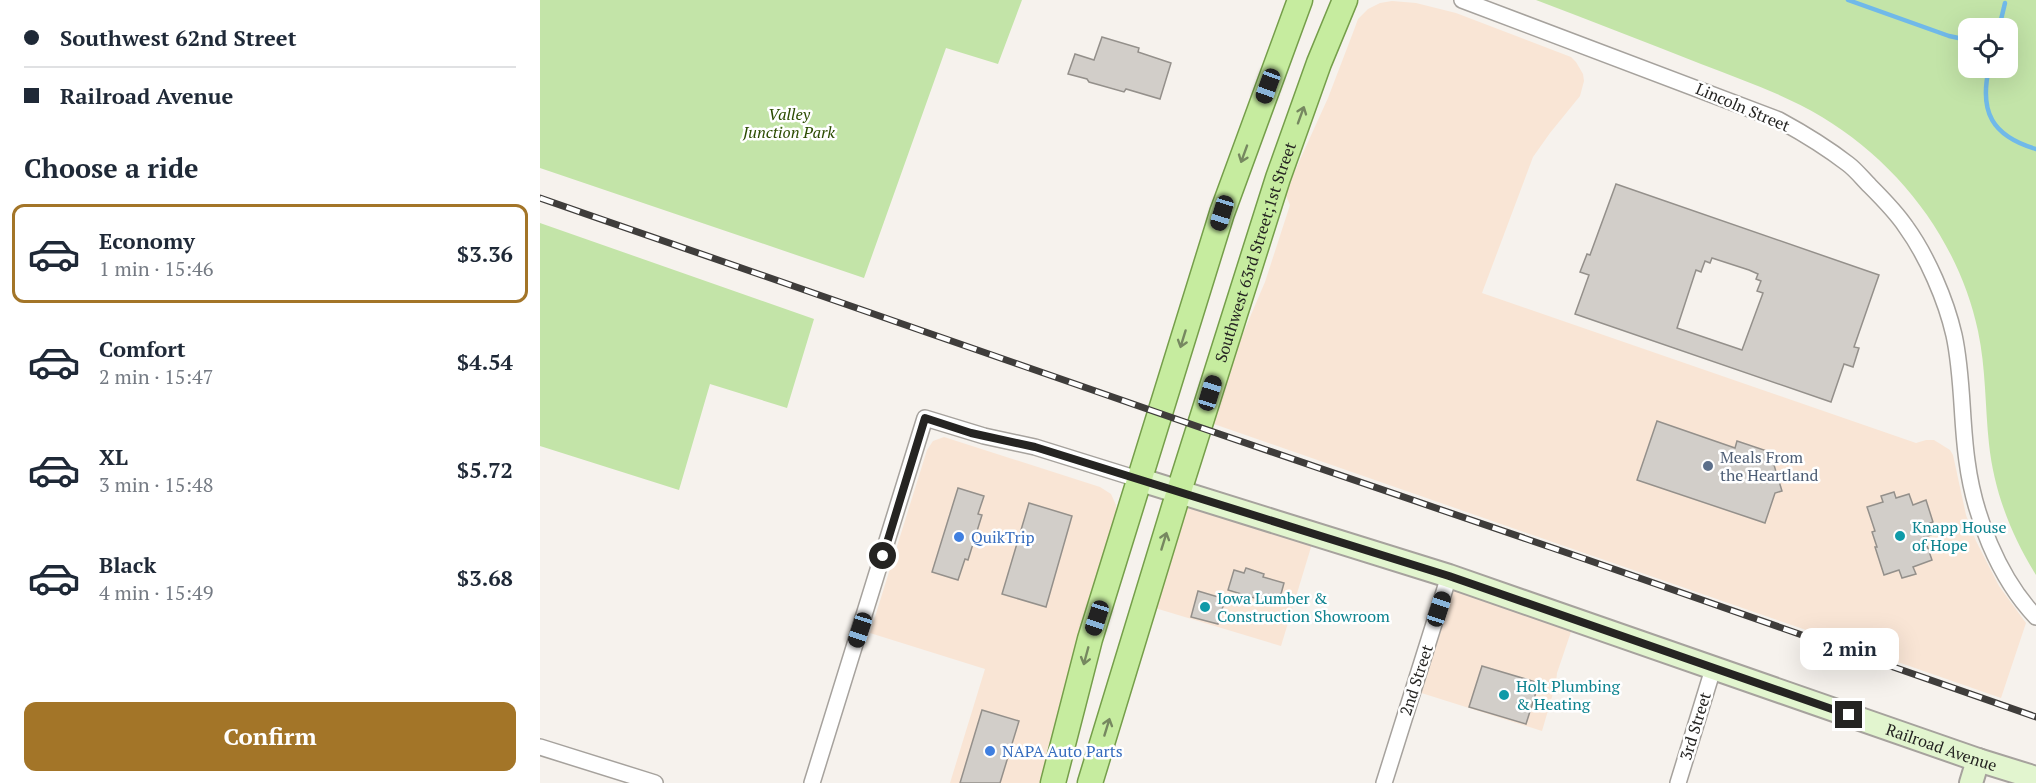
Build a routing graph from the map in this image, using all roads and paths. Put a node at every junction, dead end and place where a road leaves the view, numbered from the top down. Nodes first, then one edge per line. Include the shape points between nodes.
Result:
1 (1300, 0) edge
2 (1345, 0) edge
3 (1462, 0) edge
4 (1140, 480) junction
5 (1179, 491) junction
6 (1449, 576) junction
7 (2036, 617) edge
8 (1713, 669) junction
9 (540, 747) edge
10 (1978, 760) junction
11 (2036, 778) edge
12 (655, 783) edge
13 (812, 783) edge
14 (1053, 783) edge
15 (1090, 783) edge
16 (1384, 783) edge
17 (1678, 783) edge
18 (1971, 783) edge

1 -> 4 main road via 1222,213
5 -> 2 main road, Southwest 63rd Street;1st Street via 1278,178
3 - 7 street, Lincoln Street via 1779,120 1850,165 1880,196 1907,228 1946,308 1959,369 1966,461 1983,530 2015,590
4 - 5 main road, Railroad Avenue
4 - 13 street, Railroad Avenue via 925,418
4 -> 14 main road via 1090,639
5 - 6 main road, Railroad Avenue
15 -> 5 main road, Southwest 63rd Street;1st Street
6 - 8 main road, Railroad Avenue
6 - 16 street, 2nd Street
8 - 10 main road, Railroad Avenue
8 - 17 street, 3rd Street
9 - 12 street
10 - 11 main road, Railroad Avenue
10 - 18 main road

